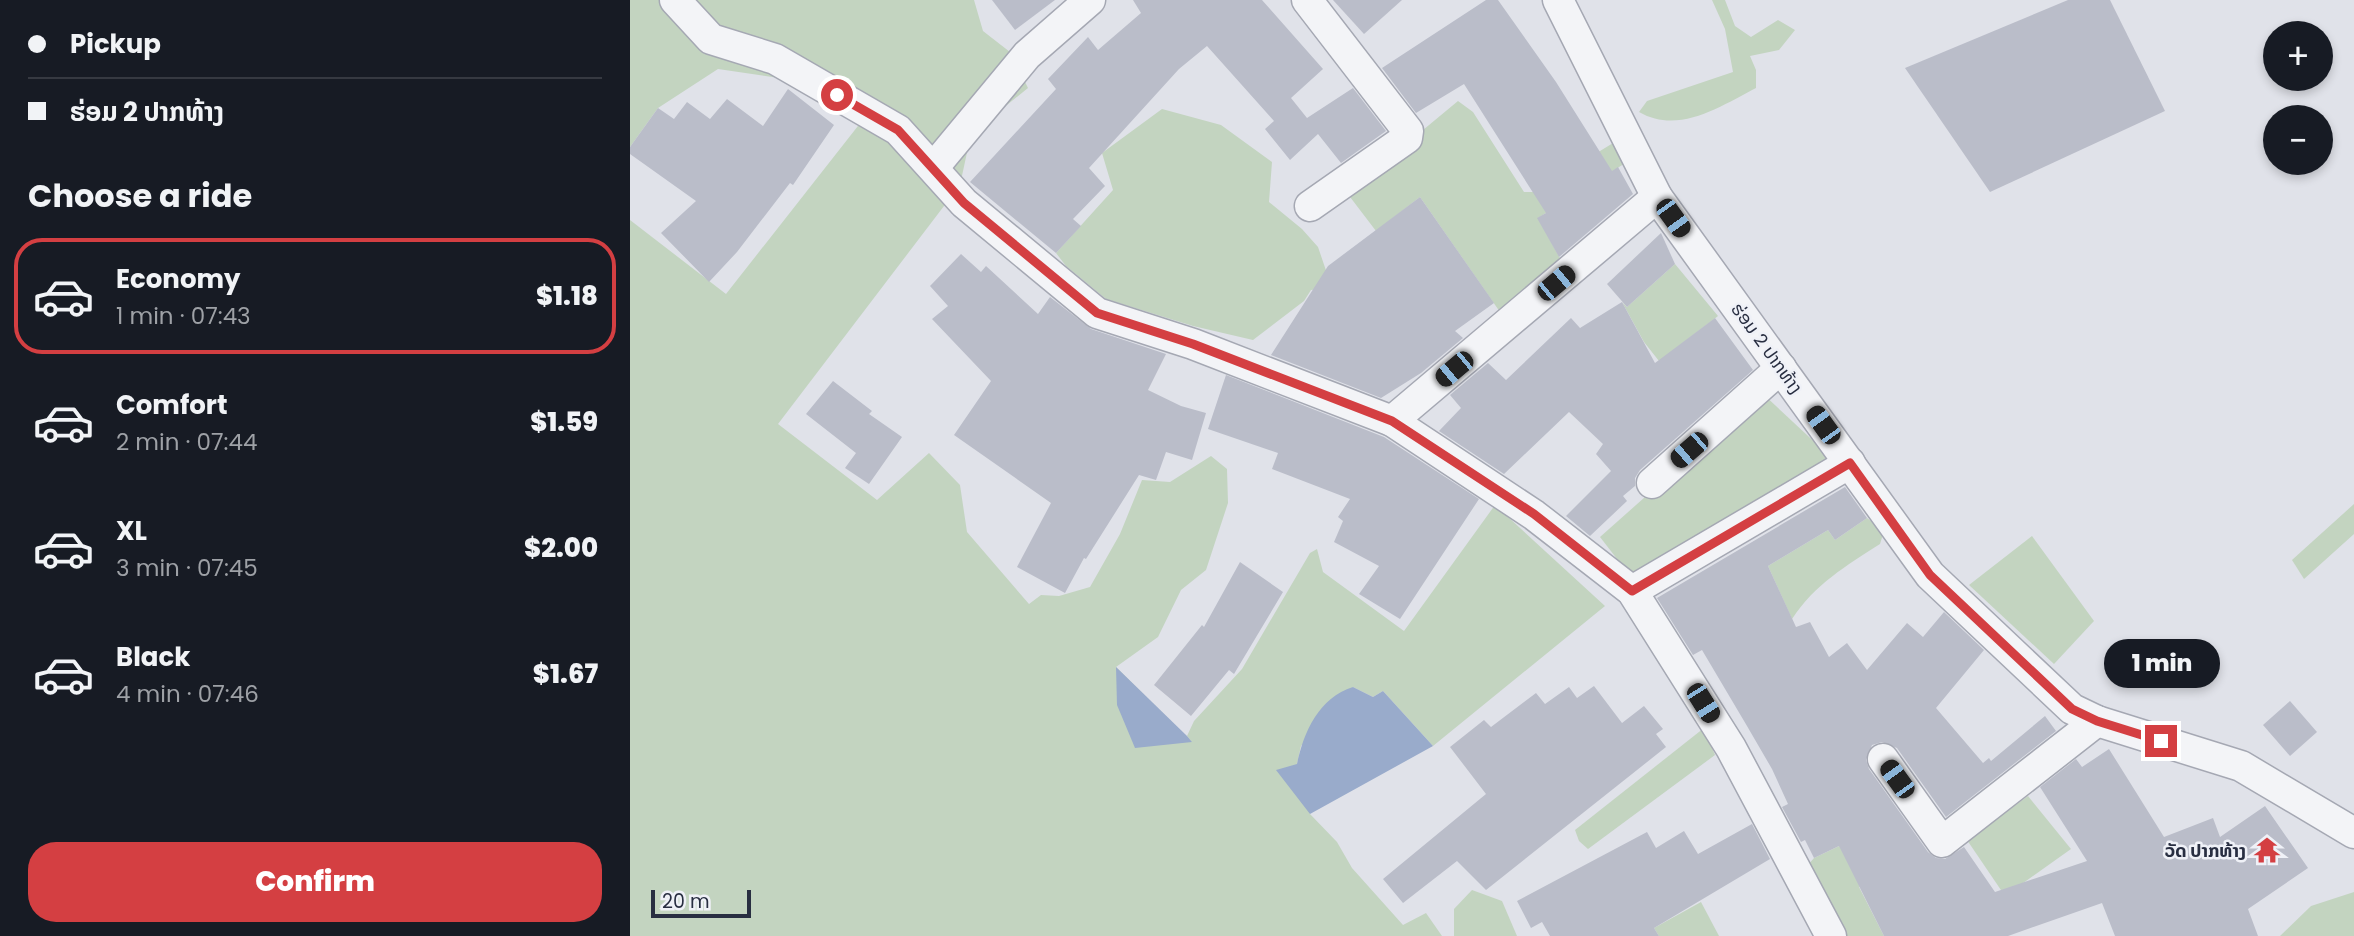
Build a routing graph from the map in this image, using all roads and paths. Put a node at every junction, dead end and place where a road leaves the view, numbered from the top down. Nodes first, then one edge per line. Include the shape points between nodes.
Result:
1 (676, 0) edge
2 (1090, 0) edge
3 (1307, 0) edge
4 (1558, 0) edge
5 (934, 167) junction
6 (1657, 197) junction
7 (1310, 206) dead end
8 (1782, 368) junction
9 (1392, 421) junction
10 (1850, 463) junction
11 (1652, 483) dead end
12 (1632, 591) junction
13 (2097, 721) junction
14 (1882, 759) dead end
15 (2354, 833) edge
16 (1831, 936) edge

1 - 5 street via 711,40 775,59 898,130
2 - 5 street via 1027,55
3 - 7 street via 1408,131 1407,138
4 - 6 street, ຮ່ອມ 2 ປາກທ້າງ
5 - 9 street via 964,203 1097,313 1193,344
6 - 8 street, ຮ່ອມ 2 ປາກທ້າງ
6 - 9 street
8 - 10 street, ຮ່ອມ 2 ປາກທ້າງ
8 - 11 street
9 - 12 street via 1534,514
10 - 12 street
10 - 13 street, ຮ່ອມ 2 ປາກທ້າງ via 1930,575 2072,709
12 - 16 street via 1731,748
13 - 14 street via 1942,842
13 - 15 street, ຮ່ອມ 2 ປາກທ້າງ via 2241,766

